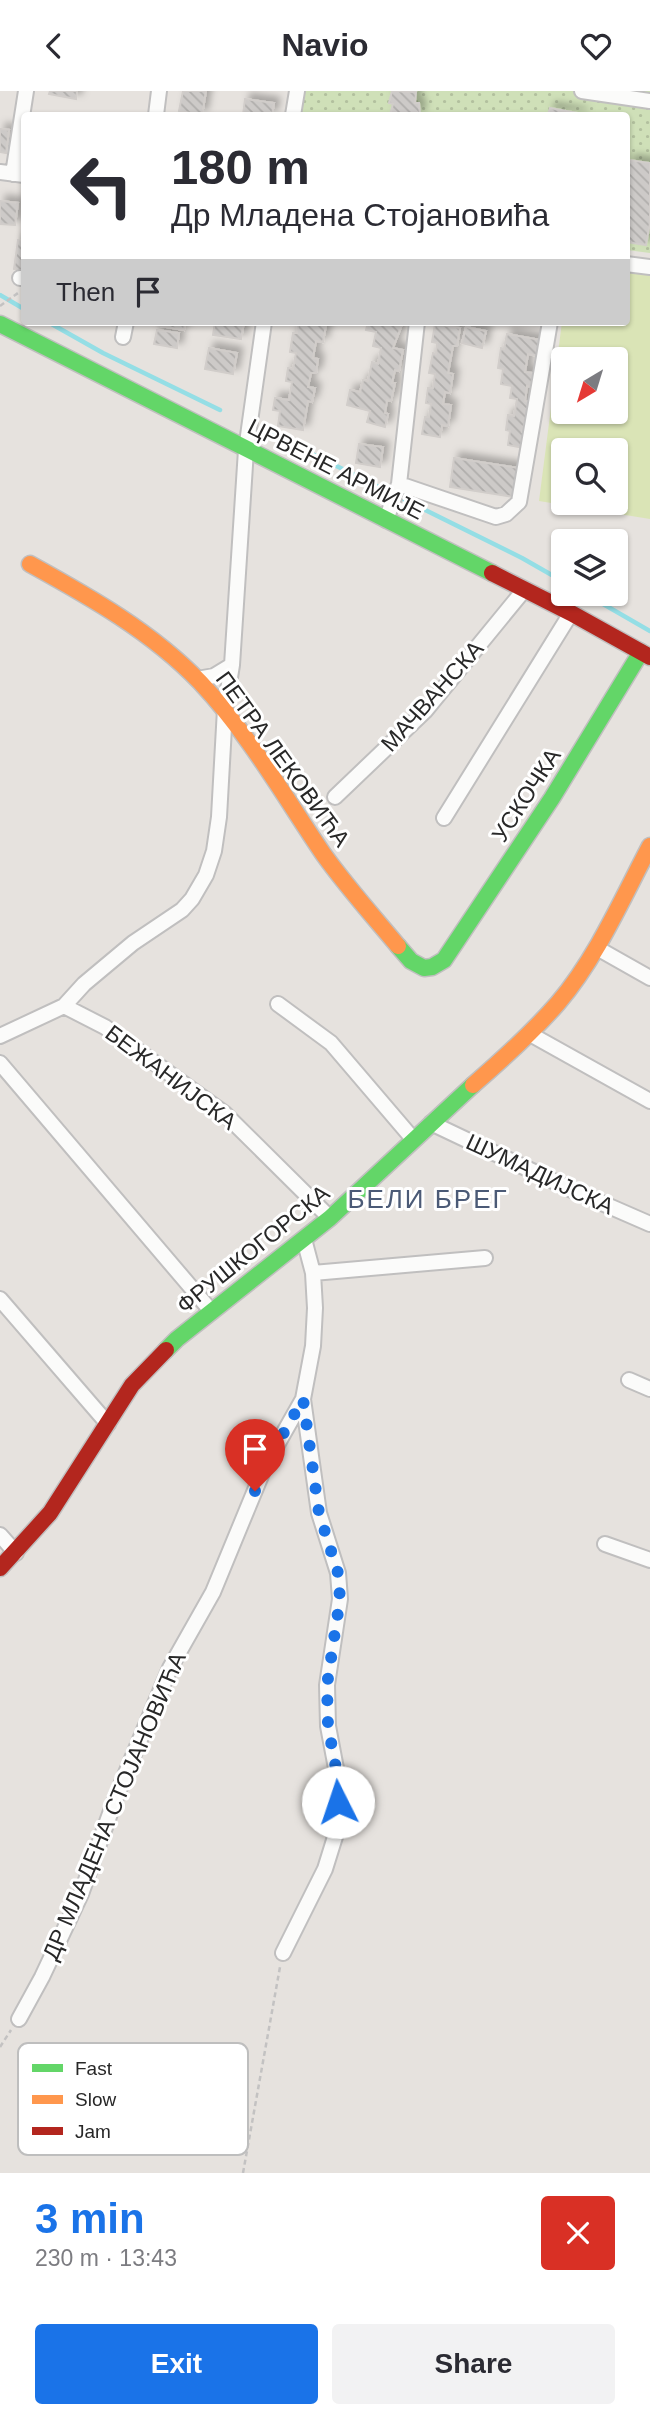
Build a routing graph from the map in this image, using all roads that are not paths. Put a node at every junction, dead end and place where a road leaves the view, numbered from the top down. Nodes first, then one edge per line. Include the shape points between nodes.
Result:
1 (26, 91) edge
2 (159, 91) edge
3 (297, 91) edge
4 (582, 91) edge
5 (650, 101) edge
6 (23, 112) edge
7 (156, 112) edge
8 (294, 112) edge
9 (21, 123) edge
10 (13, 174) edge
11 (630, 264) edge
12 (650, 267) edge
13 (0, 324) edge
14 (263, 326) edge
15 (417, 326) edge
16 (549, 326) edge
17 (246, 450) junction
18 (399, 484) junction
19 (386, 520) junction
20 (30, 564) dead end
21 (524, 590) junction
22 (572, 613) junction
23 (646, 654) edge
24 (232, 665) junction
25 (197, 679) junction
26 (225, 709) junction
27 (335, 797) dead end
28 (444, 818) dead end
29 (650, 846) edge
30 (597, 948) junction
31 (444, 960) joint
32 (650, 978) edge
33 (278, 1004) dead end
34 (64, 1006) junction
35 (530, 1034) junction
36 (0, 1037) edge
37 (0, 1063) edge
38 (650, 1101) edge
39 (431, 1123) junction
40 (413, 1139) junction
41 (330, 1218) junction
42 (650, 1224) edge
43 (304, 1239) junction
44 (485, 1258) dead end
45 (313, 1273) junction
46 (0, 1300) edge
47 (212, 1312) junction
48 (629, 1380) dead end
49 (650, 1389) edge
50 (303, 1399) junction
51 (108, 1424) junction
52 (0, 1535) edge
53 (605, 1544) dead end
54 (16, 1553) junction
55 (650, 1560) edge
56 (0, 1568) edge
57 (282, 1953) road end
58 (19, 2019) road end

1 - 6 street
2 - 7 street
3 - 8 street
4 - 5 street
9 - 10 street
11 - 12 street
13 - 17 street, ЦРВЕНЕ АРМИЈЕ
14 - 17 street
15 - 18 street
16 - 18 street via 526,467 519,502 513,509 496,517
17 - 19 street, ЦРВЕНЕ АРМИЈЕ
17 - 24 street
18 - 19 street
19 - 21 street, ЦРВЕНЕ АРМИЈЕ
20 - 25 street, ПЕТРА ЛЕКОВИЋА via 133,625
21 - 22 street, ЦРВЕНЕ АРМИЈЕ
21 - 27 street, МАЧВАНСКА via 425,711
22 - 23 street, ЦРВЕНЕ АРМИЈЕ
22 - 28 street
23 - 31 street, УСКОЧКА
24 - 25 street via 214,676
24 - 26 street
25 - 26 street, ПЕТРА ЛЕКОВИЋА
26 - 31 street, ПЕТРА ЛЕКОВИЋА via 328,859 406,956 425,970
26 - 34 street via 214,851 206,875 182,910 113,960
29 - 30 street, ФРУШКОГОРСКА
30 - 32 street
30 - 35 street, ФРУШКОГОРСКА
33 - 40 street via 331,1044
34 - 36 street
34 - 41 street, БЕЖАНИЈСКА via 105,1027 224,1113
35 - 38 street
35 - 39 street, ФРУШКОГОРСКА
37 - 47 street
39 - 40 street, ФРУШКОГОРСКА
39 - 42 street, ШУМАДИЈСКА
40 - 41 street, ФРУШКОГОРСКА
41 - 43 street, ФРУШКОГОРСКА
43 - 45 street, ДР МЛАДЕНА СТОЈАНОВИЋА
43 - 47 street, ФРУШКОГОРСКА
44 - 45 street
45 - 50 street, ДР МЛАДЕНА СТОЈАНОВИЋА via 313,1346
46 - 51 street
47 - 51 street, ФРУШКОГОРСКА via 154,1361 132,1385
48 - 49 street
50 - 57 street via 319,1513 338,1573 340,1599 327,1685 339,1824 325,1869
50 - 58 street, ДР МЛАДЕНА СТОЈАНОВИЋА via 265,1466 213,1592 170,1668 81,1894
51 - 54 street, ФРУШКОГОРСКА via 51,1513
52 - 54 street
53 - 55 street
54 - 56 street, ФРУШКОГОРСКА

